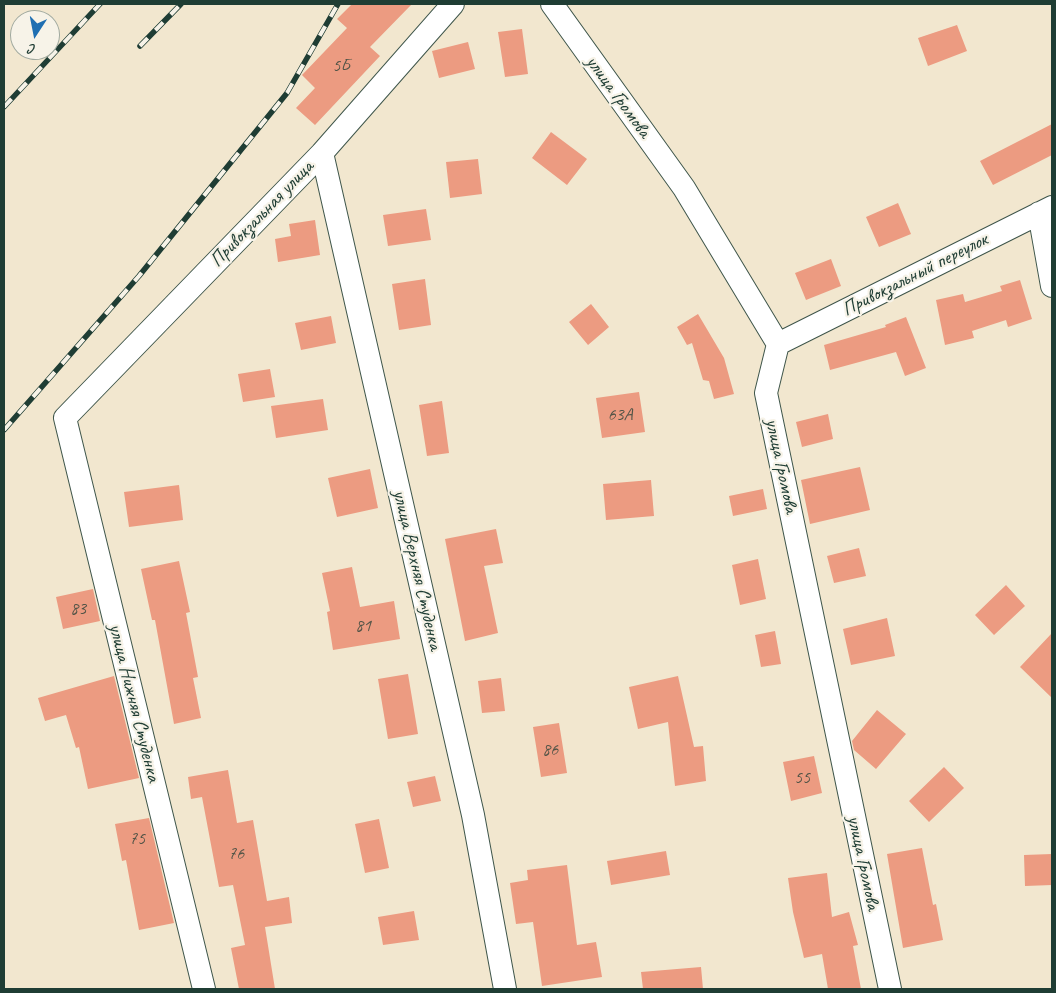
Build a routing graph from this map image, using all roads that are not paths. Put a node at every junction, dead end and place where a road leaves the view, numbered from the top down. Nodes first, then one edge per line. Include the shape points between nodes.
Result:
1 (453, 4) edge
2 (552, 4) edge
3 (322, 153) junction
4 (1046, 210) edge
5 (1052, 286) edge
6 (778, 344) junction
7 (65, 418) joint
8 (204, 989) edge
9 (505, 989) edge
10 (890, 989) edge

1 - 3 street, Привокзальная улица
2 - 6 street, улица Громова via 684,188
3 - 7 street, Привокзальная улица
3 - 9 street, улица Верхняя Cтуденка via 473,816
4 - 5 street
4 - 6 street, Привокзальный переулок
6 - 10 street, улица Громова via 766,393
7 - 8 street, улица Нижняя Cтуденкa

